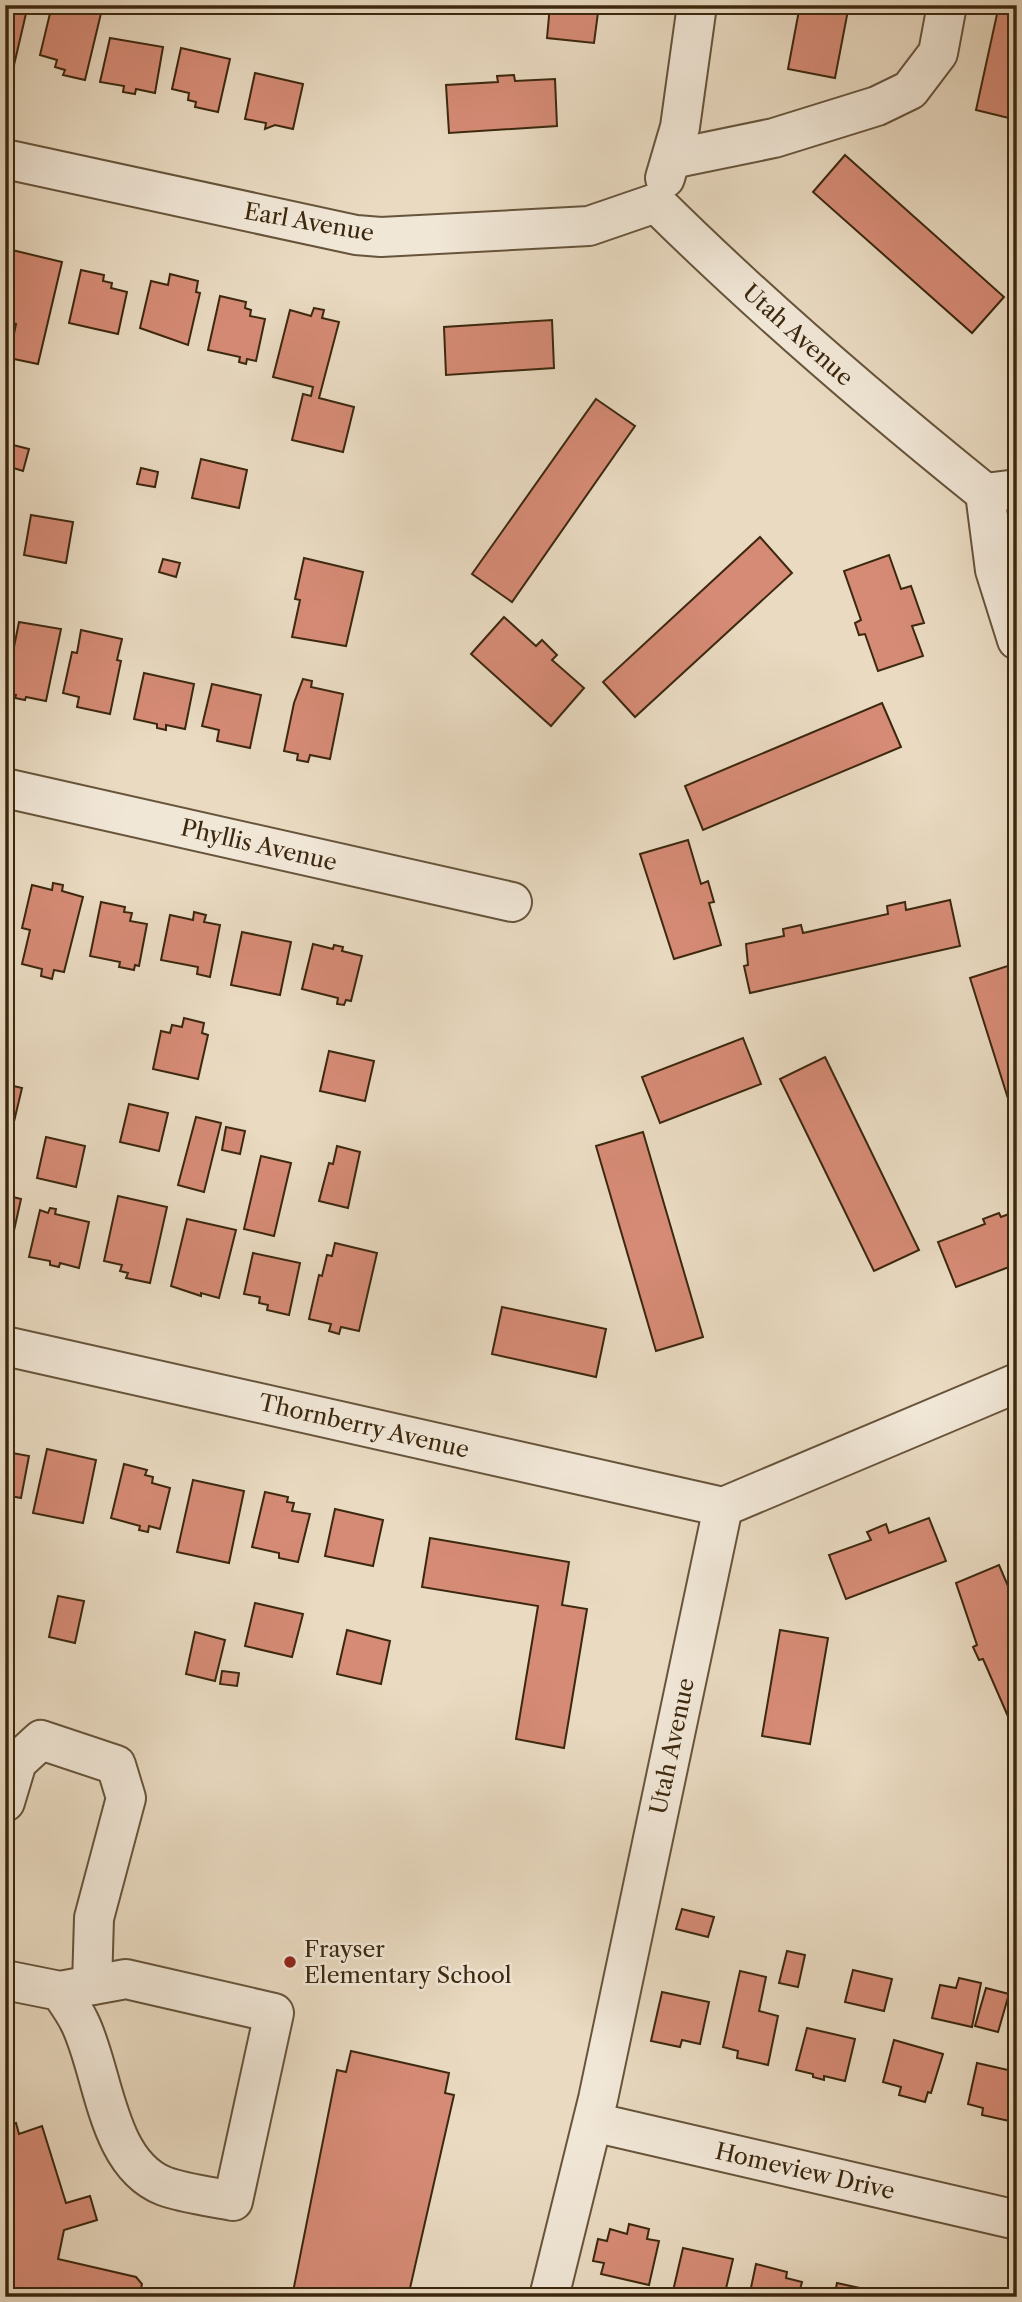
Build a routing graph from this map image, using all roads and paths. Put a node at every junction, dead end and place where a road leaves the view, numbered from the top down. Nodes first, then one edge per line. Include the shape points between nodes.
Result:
1 (696, 5) edge
2 (947, 5) edge
3 (5, 159) edge
4 (672, 159) junction
5 (656, 203) junction
6 (1001, 491) edge
7 (1017, 640) edge
8 (5, 788) edge
9 (512, 902) dead end
10 (5, 1346) edge
11 (1017, 1383) edge
12 (723, 1507) junction
13 (5, 1802) edge
14 (5, 1980) edge
15 (76, 1988) junction
16 (593, 2122) junction
17 (1017, 2220) edge
18 (549, 2297) edge

1 - 4 street
2 - 4 street via 938,53 911,90 877,106 774,138
3 - 5 street, Earl Avenue via 381,237 589,226
4 - 5 street
5 - 6 street, Utah Avenue via 892,418
6 - 7 street, Utah Avenue via 995,570
8 - 9 street, Phyllis Avenue
10 - 12 street, Thornberry Avenue
11 - 12 street
12 - 16 street, Utah Avenue
13 - 15 street via 17,1762 41,1740 116,1765 125,1798
14 - 15 street
15 - 15 street via 80,2022 126,2153 143,2173 164,2186 233,2201 274,2013 126,1979
16 - 17 street, Homeview Drive
16 - 18 street, Utah Avenue

